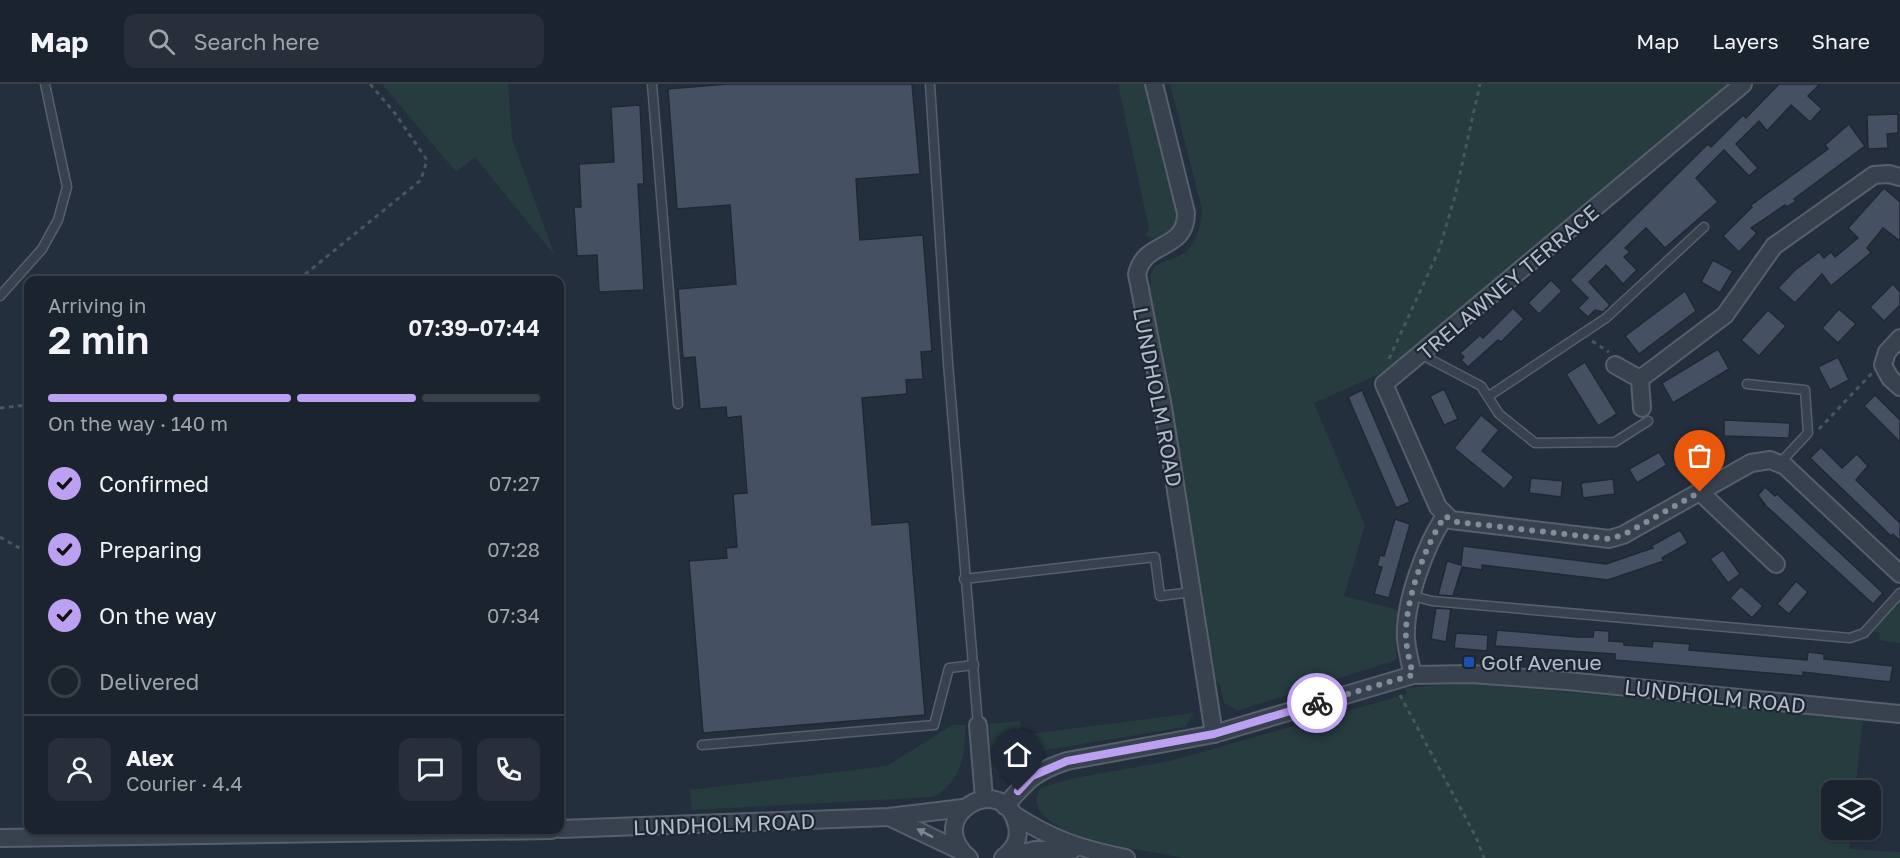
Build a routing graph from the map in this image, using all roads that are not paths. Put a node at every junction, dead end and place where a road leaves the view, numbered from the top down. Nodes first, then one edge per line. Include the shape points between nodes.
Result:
1 (45, 84) edge
2 (652, 84) edge
3 (930, 84) edge
4 (1154, 84) edge
5 (1743, 84) edge
6 (1900, 177) edge
7 (1704, 227) dead end
8 (0, 297) edge
9 (1900, 338) edge
10 (1422, 355) junction
11 (1615, 365) road end
12 (1640, 380) junction
13 (1747, 384) dead end
14 (1900, 387) edge
15 (1489, 396) junction
16 (678, 404) dead end
17 (1645, 415) joint
18 (1780, 463) junction
19 (1700, 492) junction
20 (1445, 516) junction
21 (1776, 564) dead end
22 (1900, 574) edge
23 (964, 579) junction
24 (1192, 592) junction
25 (1900, 592) edge
26 (1413, 596) junction
27 (974, 665) junction
28 (1413, 675) junction
29 (1900, 714) edge
30 (978, 725) joint
31 (1214, 734) junction
32 (702, 745) dead end
33 (984, 798) junction
34 (963, 808) junction
35 (1009, 810) junction
36 (889, 817) junction
37 (564, 829) edge
38 (276, 834) edge
39 (0, 838) edge
40 (1082, 850) junction
41 (965, 855) edge
42 (1004, 858) edge
43 (1126, 858) edge

1 - 8 lane via 67,187 58,220 42,249
2 - 16 lane
3 - 23 lane
4 - 24 street, LUNDHOLM ROAD via 1186,223 1172,243 1151,251 1137,274
5 - 10 street, TRELAWNEY TERRACE
6 - 12 street via 1874,175 1774,246 1725,315
7 - 15 lane via 1606,318
9 - 14 street via 1887,352 1883,365
10 - 15 lane via 1481,386
10 - 20 street, TRELAWNEY TERRACE via 1384,384
11 - 12 street
12 - 17 street
13 - 18 lane via 1805,390 1808,433
15 - 17 lane via 1499,414 1535,443 1615,442
18 - 19 street via 1751,463
18 - 22 street
19 - 20 street via 1609,539 1457,522
19 - 21 street
20 - 26 street via 1434,533
23 - 24 lane via 1155,557 1160,596
23 - 27 lane
24 - 31 street, LUNDHOLM ROAD
25 - 26 lane via 1863,633 1850,638 1432,601
26 - 28 street via 1406,638
27 - 30 lane
27 - 32 lane via 949,668 934,725
28 - 29 street, LUNDHOLM ROAD via 1471,674 1567,681
28 - 31 street, LUNDHOLM ROAD
30 - 33 street
31 - 35 street, LUNDHOLM ROAD via 1049,767 1032,776
33 - 34 street, LUNDHOLM ROAD
33 - 35 street
34 - 36 street, LUNDHOLM ROAD
34 - 41 street, LUNDHOLM ROAD via 954,827 955,841
35 - 40 street via 1042,834
35 - 42 street via 1019,836
36 - 37 street, LUNDHOLM ROAD
41 -> 36 street, LUNDHOLM ROAD
38 - 39 street
40 - 42 street via 1035,850
40 - 43 street

